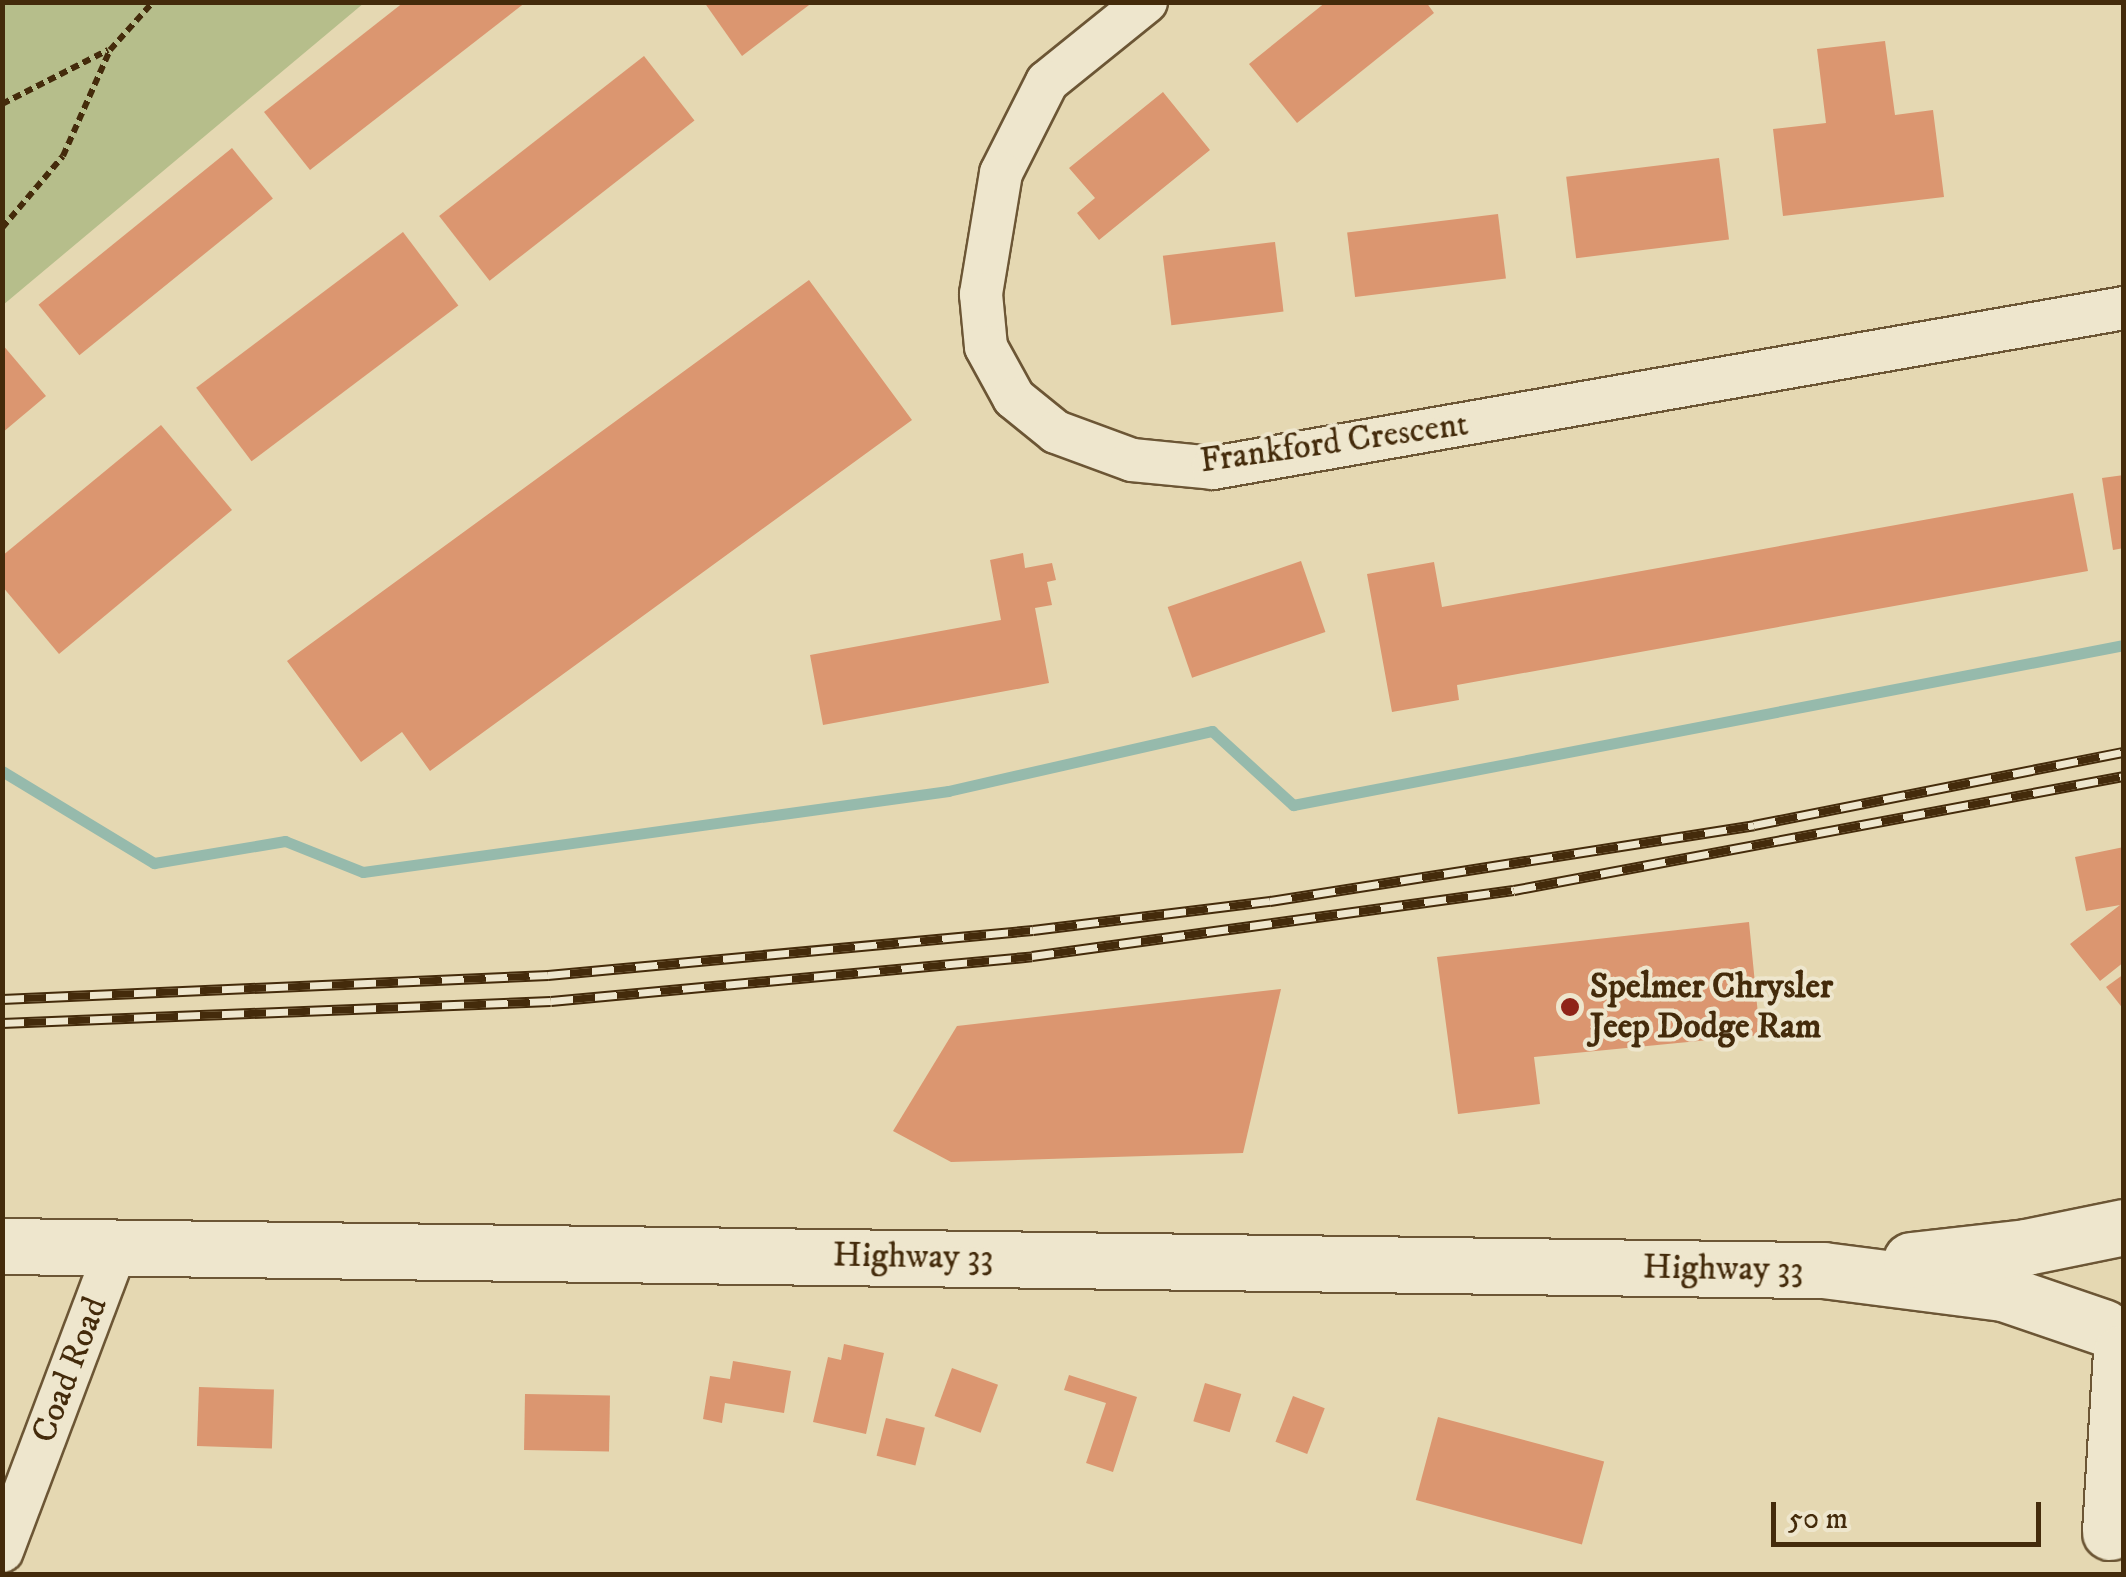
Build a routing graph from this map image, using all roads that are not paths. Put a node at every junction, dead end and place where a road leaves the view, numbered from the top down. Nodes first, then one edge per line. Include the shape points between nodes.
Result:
1 (1146, 2) edge
2 (2124, 308) edge
3 (2124, 1229) edge
4 (2, 1246) edge
5 (117, 1246) junction
6 (1823, 1270) junction
7 (2116, 1345) edge
8 (2109, 1540) edge
9 (2, 1550) edge

1 - 2 street, Frankford Crescent via 1047,82 1000,173 981,294 986,347 1014,398 1056,432 1132,460 1213,468
3 - 6 main road, Highway 33 via 2026,1248
3 - 7 main road via 2096,1276
4 - 5 main road, Highway 33
5 - 6 main road, Highway 33
5 - 9 street, Coad Road
6 - 7 main road, Highway 33 via 2003,1293
7 - 8 main road

